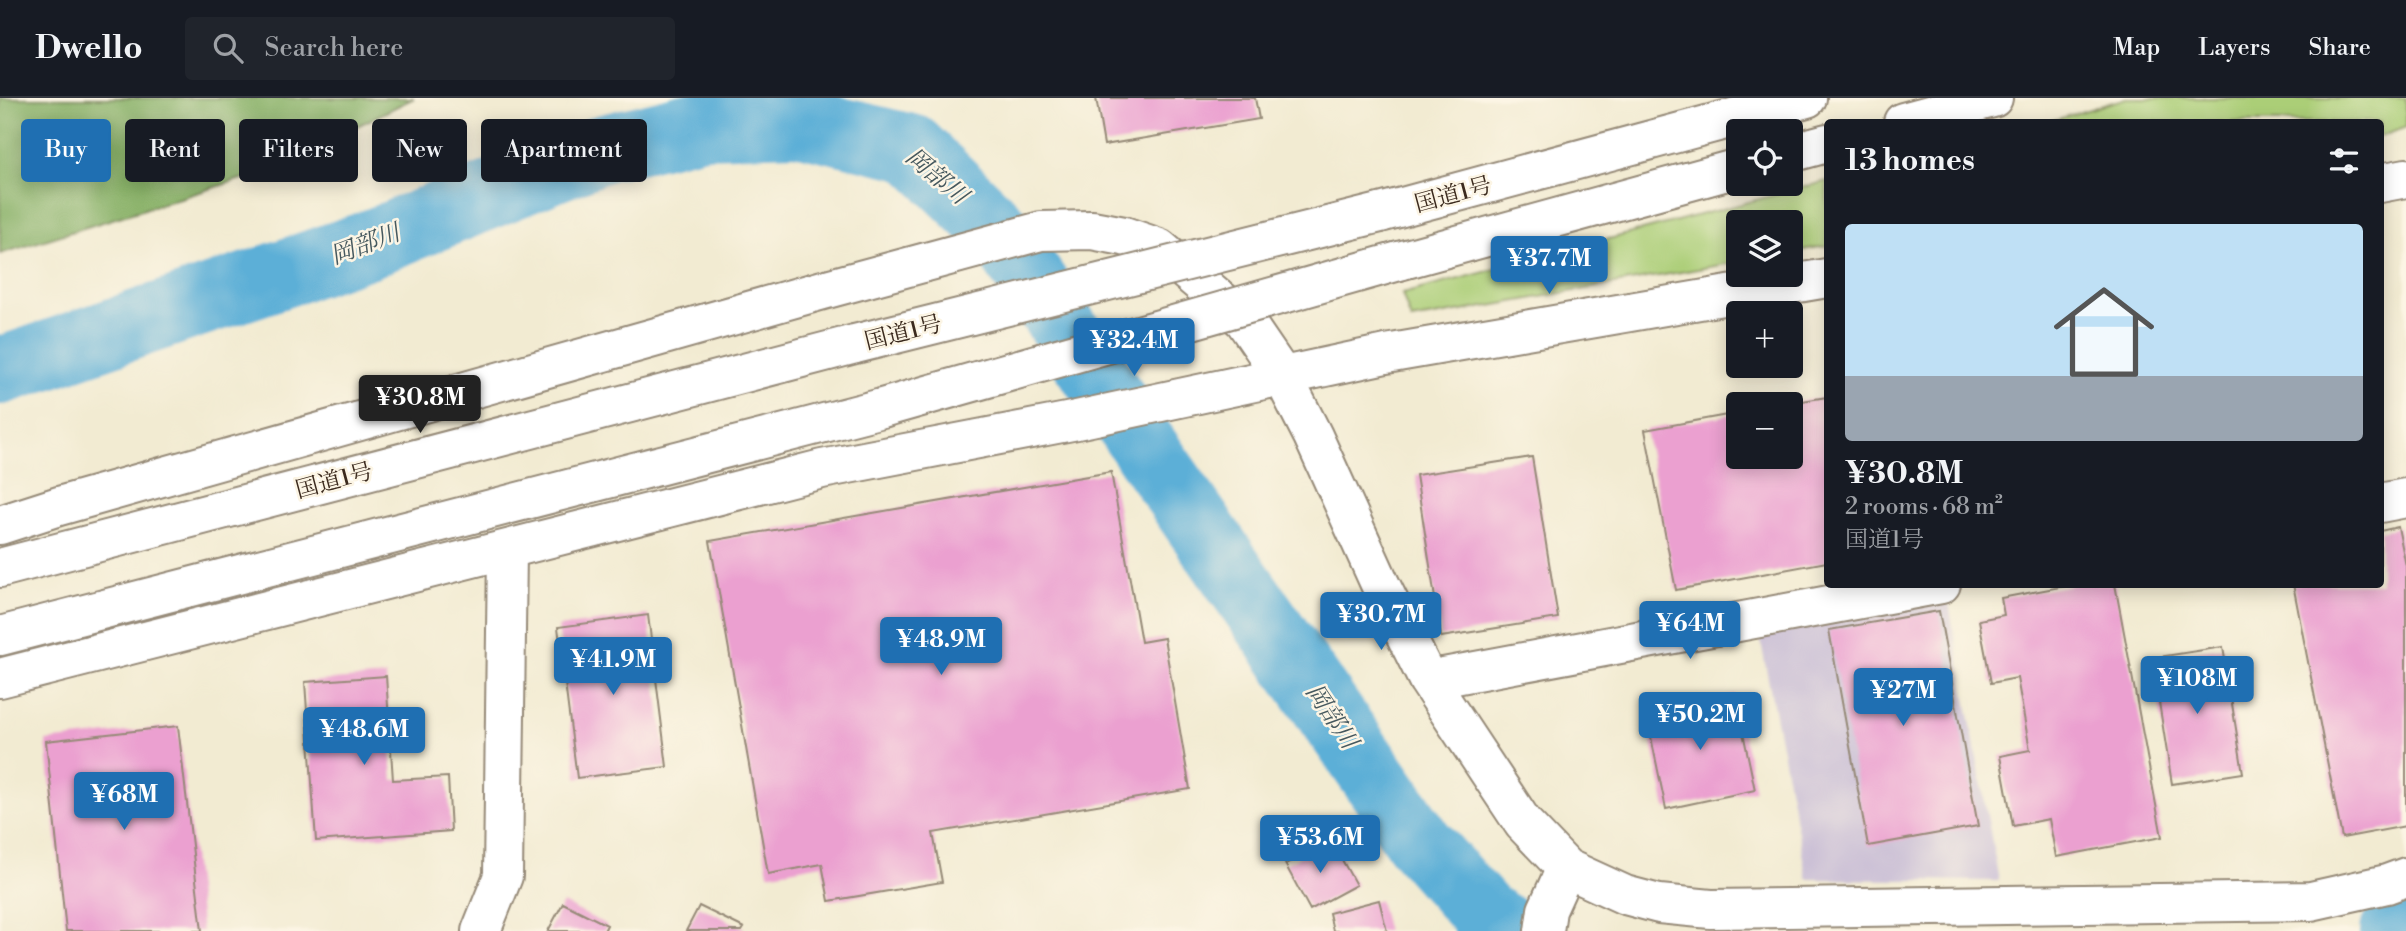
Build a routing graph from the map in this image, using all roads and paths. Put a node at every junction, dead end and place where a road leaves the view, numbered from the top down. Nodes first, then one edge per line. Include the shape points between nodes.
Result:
1 (1807, 98) edge
2 (1993, 98) edge
3 (1914, 119) edge
4 (1824, 144) edge
5 (1803, 149) edge
6 (1726, 171) edge
7 (2406, 178) edge
8 (2384, 182) edge
9 (1824, 279) edge
10 (1283, 377) junction
11 (2406, 498) edge
12 (2384, 502) edge
13 (0, 525) edge
14 (507, 550) junction
15 (0, 568) edge
16 (1920, 588) edge
17 (0, 636) edge
18 (0, 678) edge
19 (1429, 680) junction
20 (1566, 868) junction
21 (2406, 877) edge
22 (1546, 921) edge
23 (481, 931) edge

1 - 15 main road, 国道1号, bridge via 1380,213 855,344
2 - 3 main road
4 - 5 main road
6 - 17 main road, bridge via 882,408
7 - 8 main road
9 - 10 main road
10 - 13 main road via 1244,320 1159,248 1092,230 1041,231
10 - 14 main road via 822,468
10 - 19 main road
11 - 12 main road
14 - 18 main road
14 - 23 main road via 503,876
16 - 19 main road
19 - 20 main road via 1523,823
20 - 21 main road via 1625,895 1711,909 2311,901
20 - 22 main road

